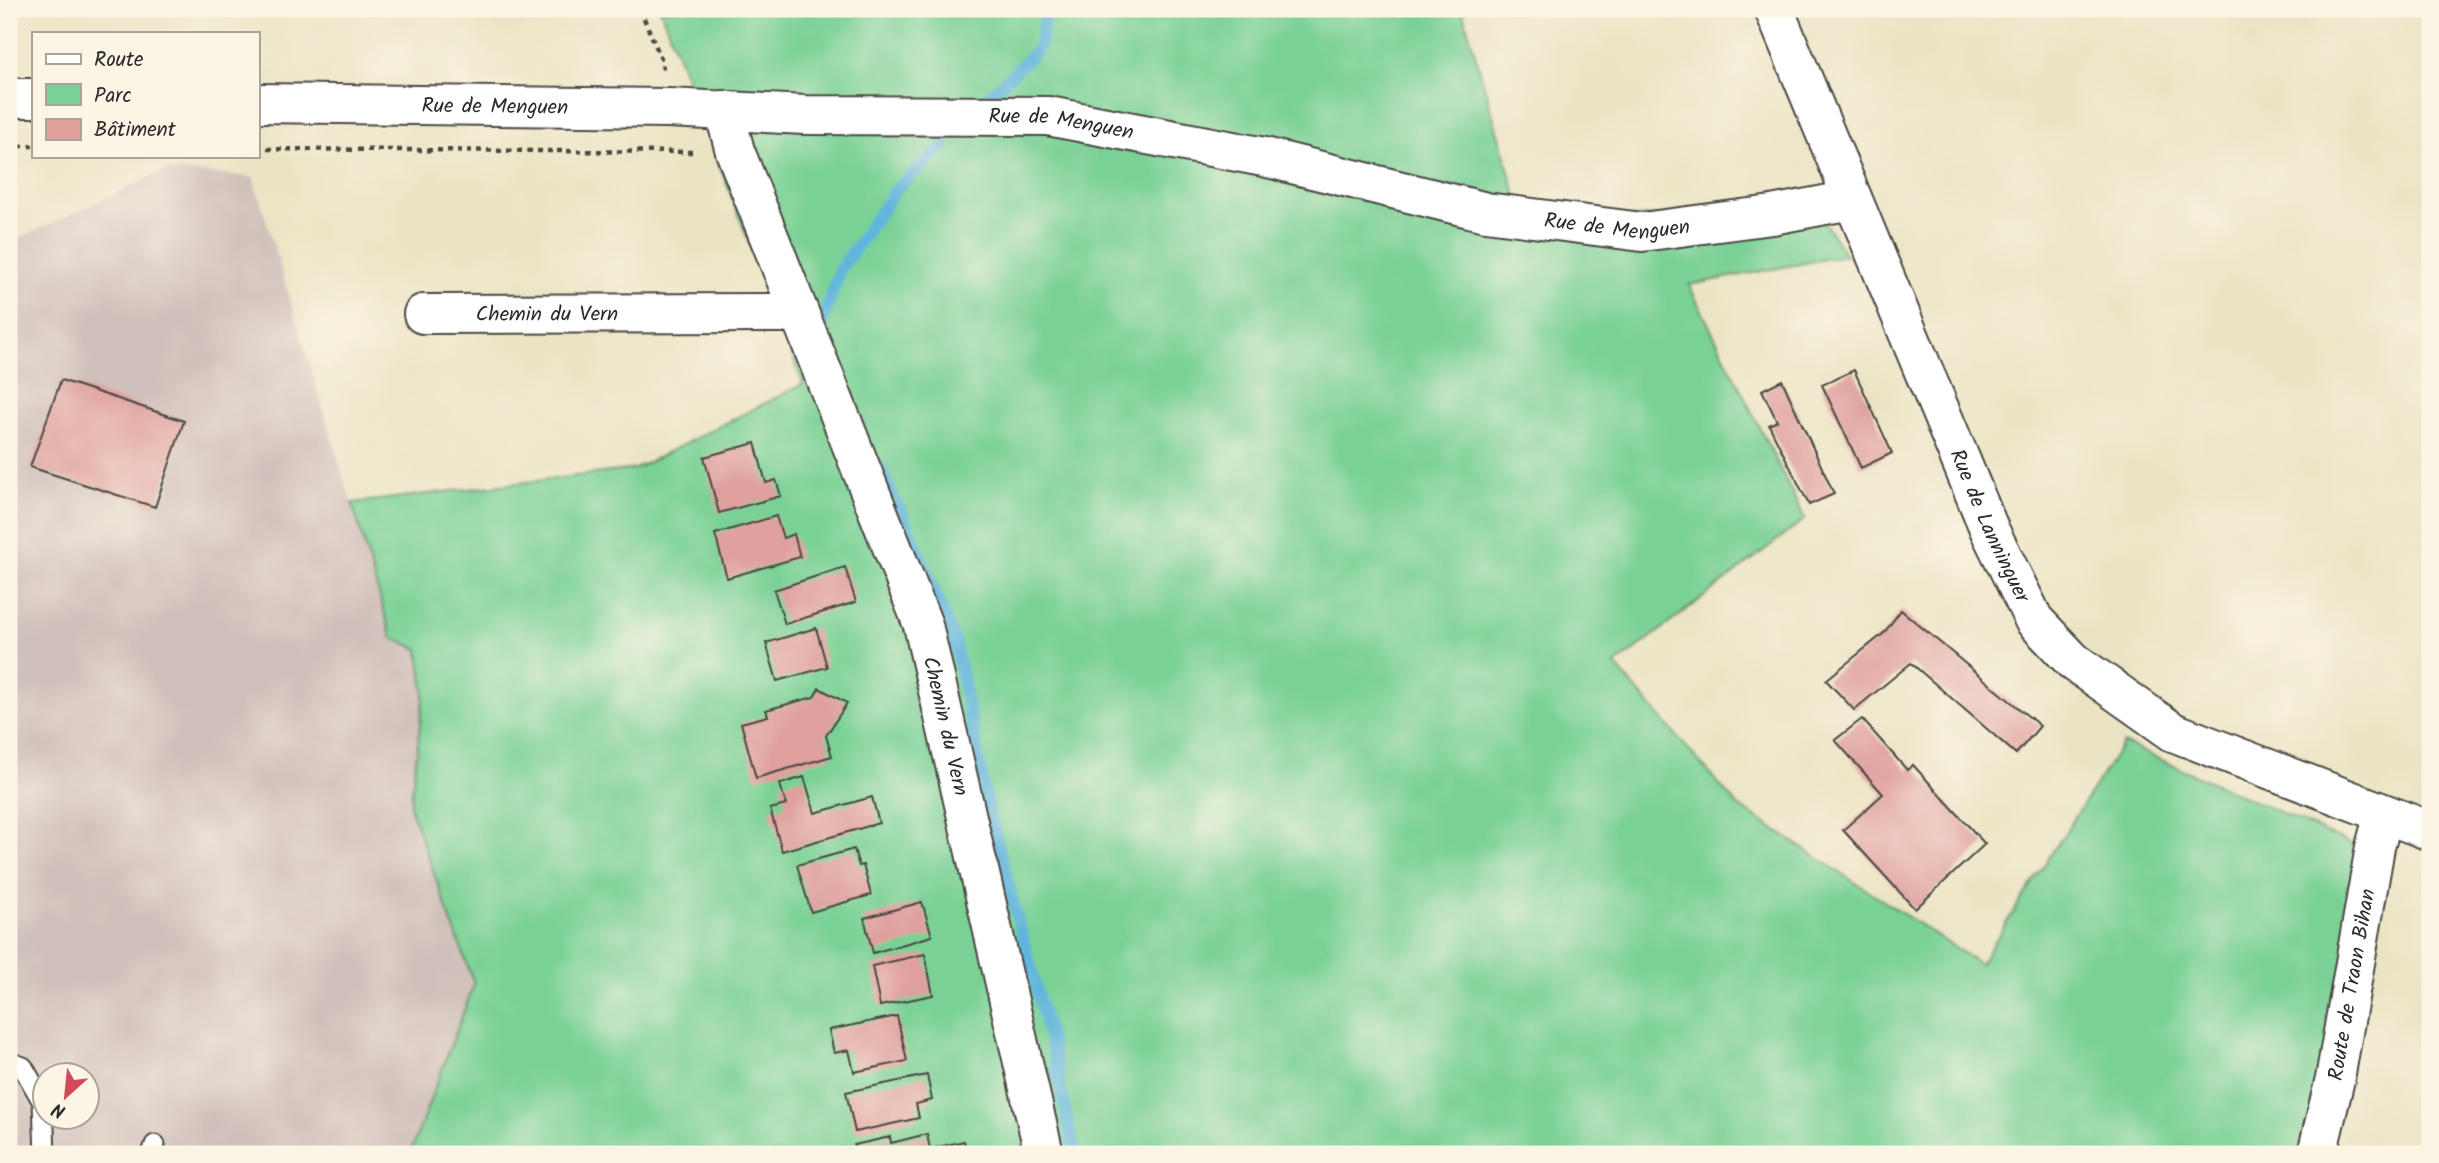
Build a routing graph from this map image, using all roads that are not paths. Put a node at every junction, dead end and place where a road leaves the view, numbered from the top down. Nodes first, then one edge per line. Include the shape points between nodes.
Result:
1 (1774, 9) edge
2 (9, 98) edge
3 (32, 98) edge
4 (259, 103) edge
5 (724, 110) junction
6 (1852, 200) junction
7 (799, 313) junction
8 (423, 314) dead end
9 (2384, 814) junction
10 (2430, 831) edge
11 (9, 1062) edge
12 (45, 1154) edge
13 (1044, 1154) edge
14 (2317, 1154) edge

1 - 6 street, Rue de Lanninguer
2 - 3 street
4 - 5 street, Rue de Menguen
5 - 6 street, Rue de Menguen via 1048,116 1264,157 1486,212 1642,232
5 - 7 street, Chemin du Vern via 735,151
6 - 9 street, Rue de Lanninguer via 1990,531 2034,620 2073,661 2173,732
7 - 8 street, Chemin du Vern
7 - 13 street, Chemin du Vern via 923,625
9 - 10 street, Rue de Lanninguer
9 - 14 street, Route de Traon Bihan
11 - 12 lane via 23,1067 43,1102

